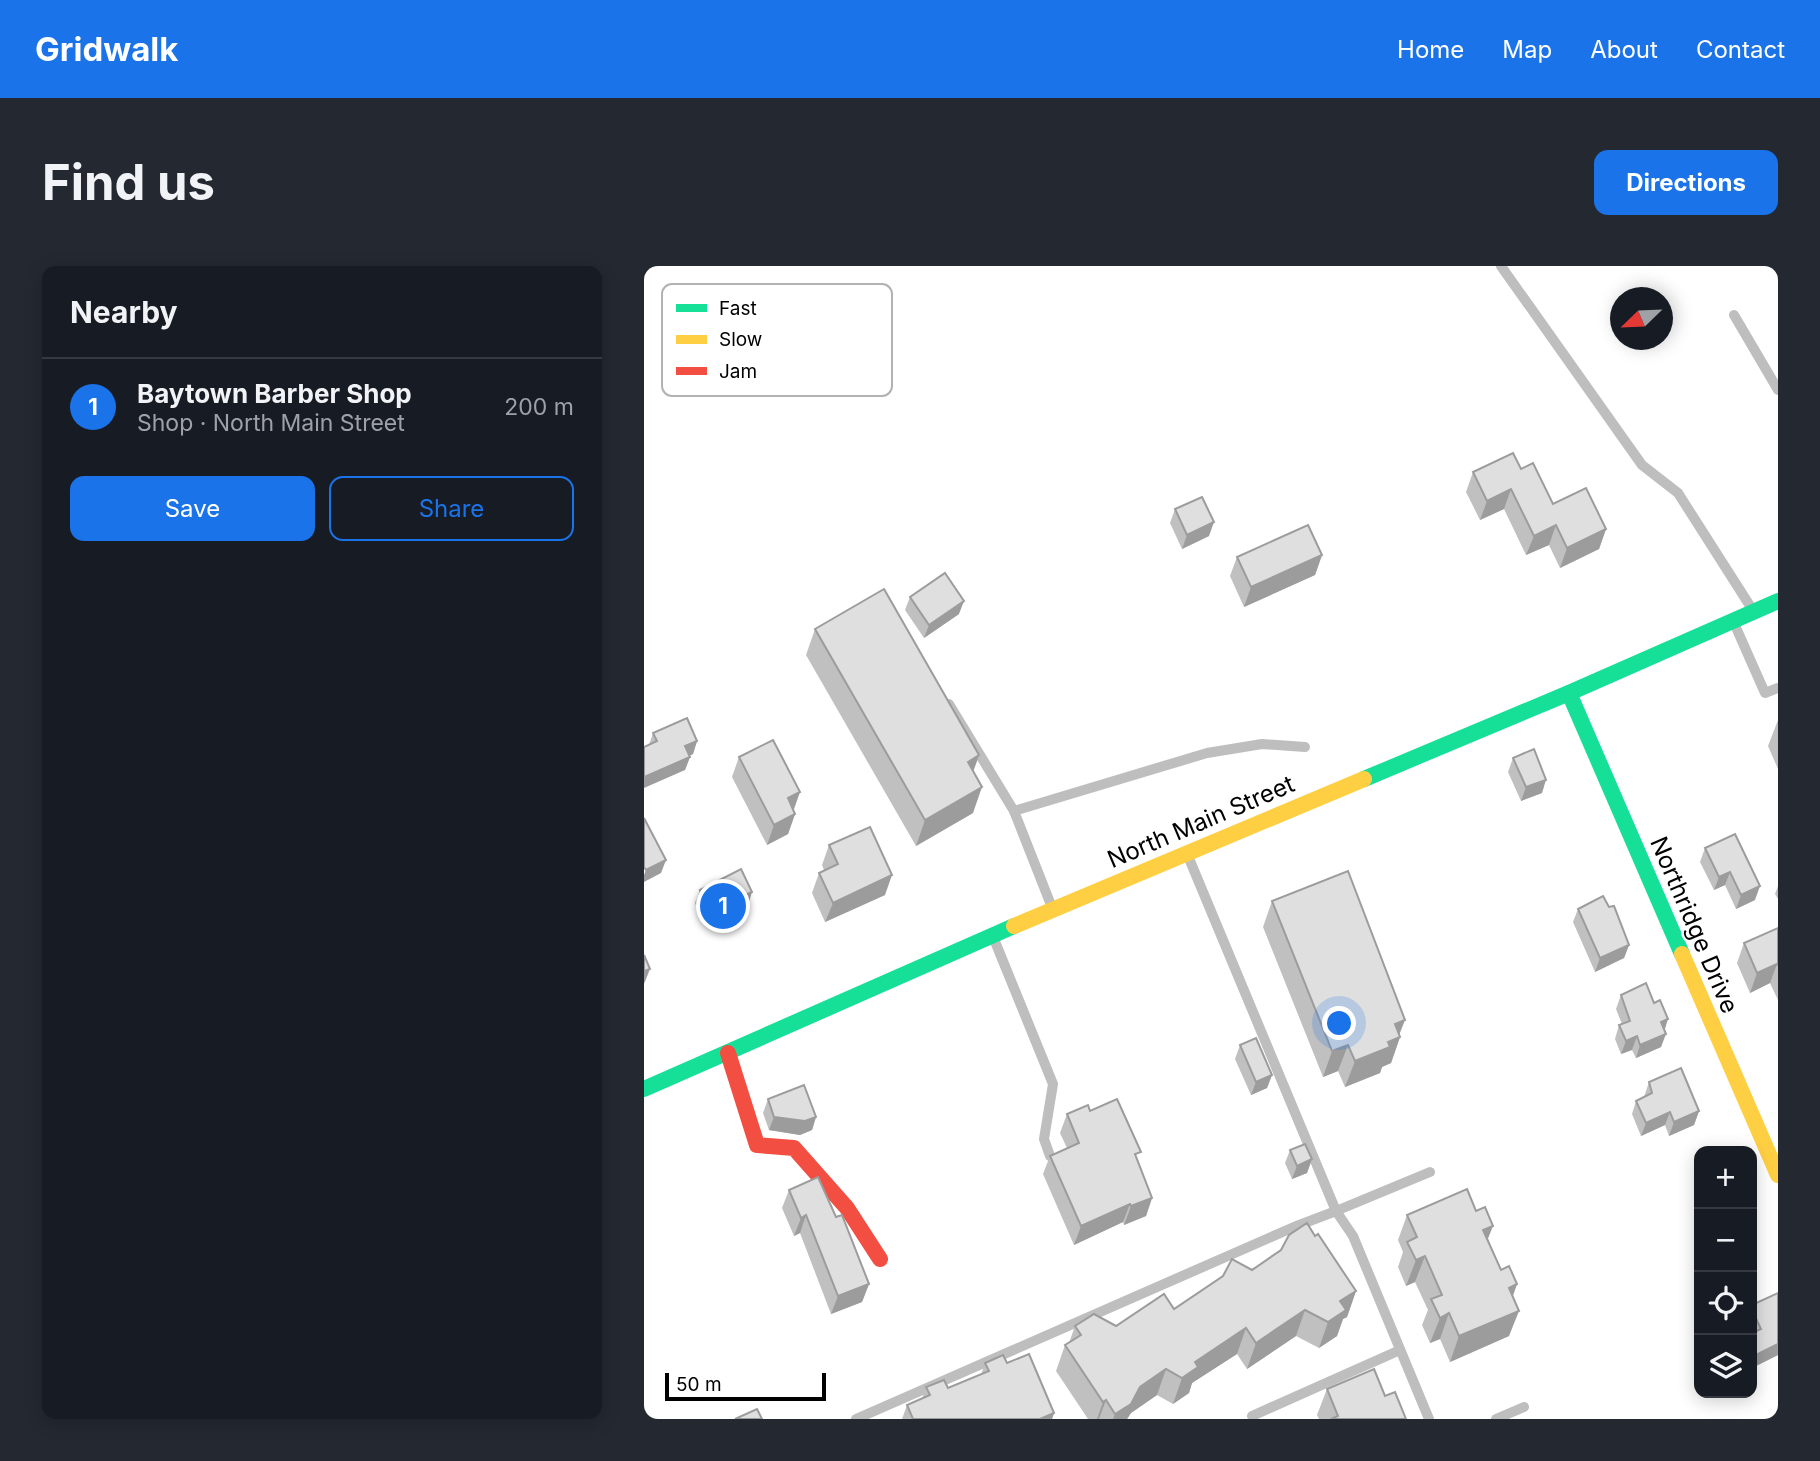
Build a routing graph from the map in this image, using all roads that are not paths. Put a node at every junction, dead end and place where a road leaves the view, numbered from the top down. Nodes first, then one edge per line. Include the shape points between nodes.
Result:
1 (1502, 266) edge
2 (1734, 316) dead end
3 (1778, 390) edge
4 (1778, 601) edge
5 (1753, 611) junction
6 (1733, 620) junction
7 (1778, 688) edge
8 (940, 692) edge
9 (1569, 693) junction
10 (1305, 747) dead end
11 (1014, 811) junction
12 (1186, 852) junction
13 (1053, 909) junction
14 (993, 936) junction
15 (728, 1053) junction
16 (644, 1089) edge
17 (1050, 1156) edge
18 (1430, 1172) dead end
19 (1778, 1175) edge
20 (1336, 1211) junction
21 (880, 1259) dead end
22 (1400, 1350) junction
23 (1524, 1407) dead end
24 (1252, 1416) dead end
25 (856, 1419) edge
26 (1429, 1419) edge
27 (1496, 1419) edge

1 - 5 lane via 1642,465 1678,493
2 - 3 lane
4 - 5 main road, North Main Street
5 - 6 main road, North Main Street
6 - 7 lane via 1765,693
6 - 9 main road, North Main Street
8 - 11 lane
9 - 12 main road, North Main Street
9 - 19 main road, Northridge Drive
10 - 11 lane via 1262,744 1208,753
11 - 13 lane
12 - 13 main road, North Main Street
12 - 20 lane
13 - 14 main road, North Main Street
14 - 15 main road, North Main Street
14 - 17 lane via 1053,1084 1044,1139
15 - 16 main road, North Main Street
15 - 21 main road via 757,1145 794,1148 847,1208
18 - 20 lane
20 - 22 lane via 1353,1236
20 - 25 lane
22 - 24 lane
22 - 26 lane
23 - 27 lane

